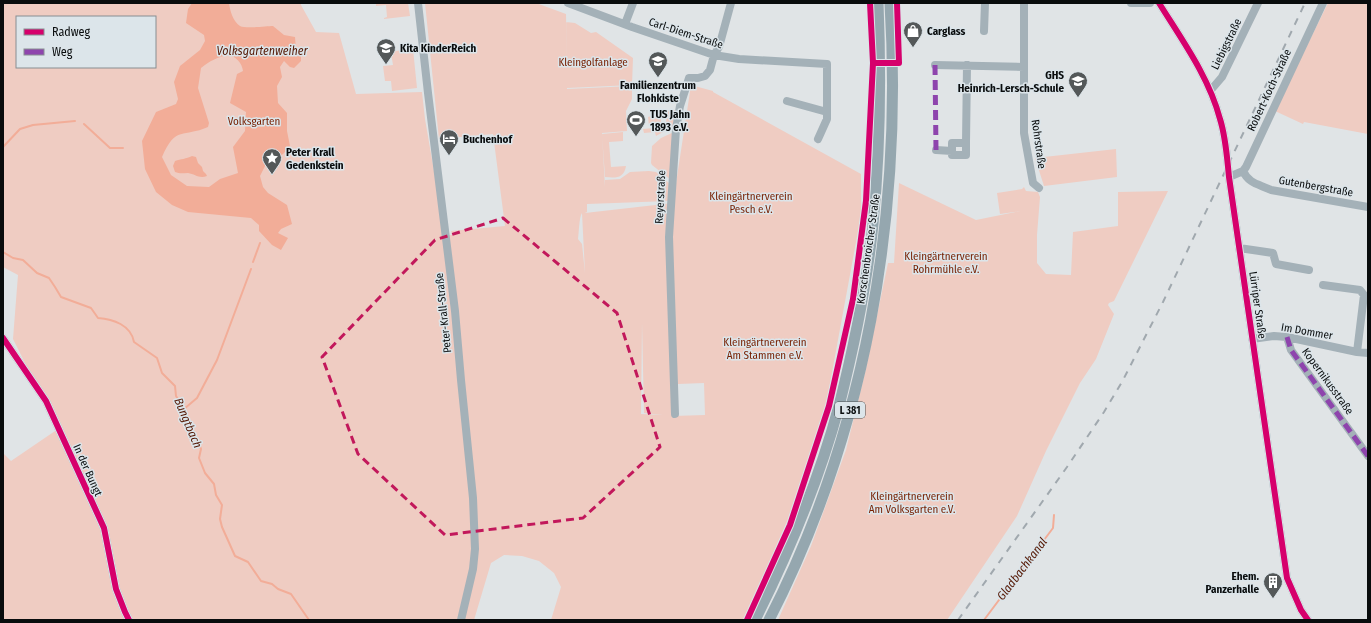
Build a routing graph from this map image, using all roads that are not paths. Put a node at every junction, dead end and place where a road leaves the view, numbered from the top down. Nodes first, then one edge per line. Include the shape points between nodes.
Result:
1 (418, 3) edge
2 (570, 3) edge
3 (633, 3) edge
4 (731, 3) edge
5 (878, 3) edge
6 (890, 3) edge
7 (985, 3) edge
8 (1024, 3) edge
9 (1130, 3) edge
10 (1150, 3) edge
11 (1159, 3) edge
12 (1258, 3) edge
13 (1322, 3) edge
14 (624, 24) junction
15 (984, 31) dead end
16 (714, 55) junction
17 (935, 65) dead end
18 (967, 65) junction
19 (1024, 67) junction
20 (1210, 91) junction
21 (787, 101) dead end
22 (827, 112) junction
23 (818, 139) dead end
24 (966, 143) junction
25 (936, 150) dead end
26 (952, 151) junction
27 (1243, 172) junction
28 (1229, 177) junction
29 (1039, 188) dead end
30 (1368, 207) edge
31 (1239, 248) junction
32 (1309, 270) dead end
33 (1322, 285) dead end
34 (1287, 337) junction
35 (3, 338) edge
36 (1252, 339) junction
37 (1357, 352) junction
38 (1368, 353) edge
39 (675, 414) dead end
40 (1368, 456) edge
41 (129, 620) edge
42 (461, 620) edge
43 (755, 620) edge
44 (769, 620) edge
45 (1308, 620) edge

1 - 42 street, Peter-Krall-Straße via 456,310 473,498 475,550
2 - 14 street, Carl-Diem-Straße
3 - 14 street
4 - 16 street, Reyerstraße via 719,47
5 - 43 main road, Korschenbroicher Straße / L 381 via 880,63 876,189 865,283 853,347 819,468 797,527
6 - 44 main road, Korschenbroicher Straße / L 381 via 892,125 889,188 874,306 852,403 831,471 810,530
7 - 15 street
8 - 19 street, Rohrstraße
9 - 10 street
11 - 20 street, Lürriper Straße
12 - 20 street, Liebigstraße via 1222,77
13 - 27 street, Robert-Koch-Straße
14 - 16 street, Carl-Diem-Straße
16 - 22 street, Carl-Diem-Straße via 739,59 827,64
16 - 39 street, Reyerstraße via 710,70 705,76 689,78 676,129 669,237
17 - 18 street
18 - 19 street
18 - 24 street
19 - 29 street, Rohrstraße via 1024,132 1034,183
20 - 28 street, Lürriper Straße via 1221,121
21 - 22 street
22 - 23 street, Carl-Diem-Straße via 827,119
24 - 26 street via 952,143
24 - 26 street via 966,155 952,155
25 - 26 street
27 - 28 street
27 - 30 street, Gutenbergstraße via 1251,182 1271,190
28 - 31 street, Lürriper Straße
31 - 32 street via 1273,253 1276,264
31 - 36 street, Lürriper Straße
33 - 37 street via 1360,290 1364,295
34 - 36 street, Im Dommer
34 - 37 street, Im Dommer
34 - 40 street, Kopernikusstraße via 1291,350
35 - 41 street, In der Bungt via 46,401 104,528 116,589
36 - 45 street, Lürriper Straße via 1287,578
37 - 38 street, Im Dommer

